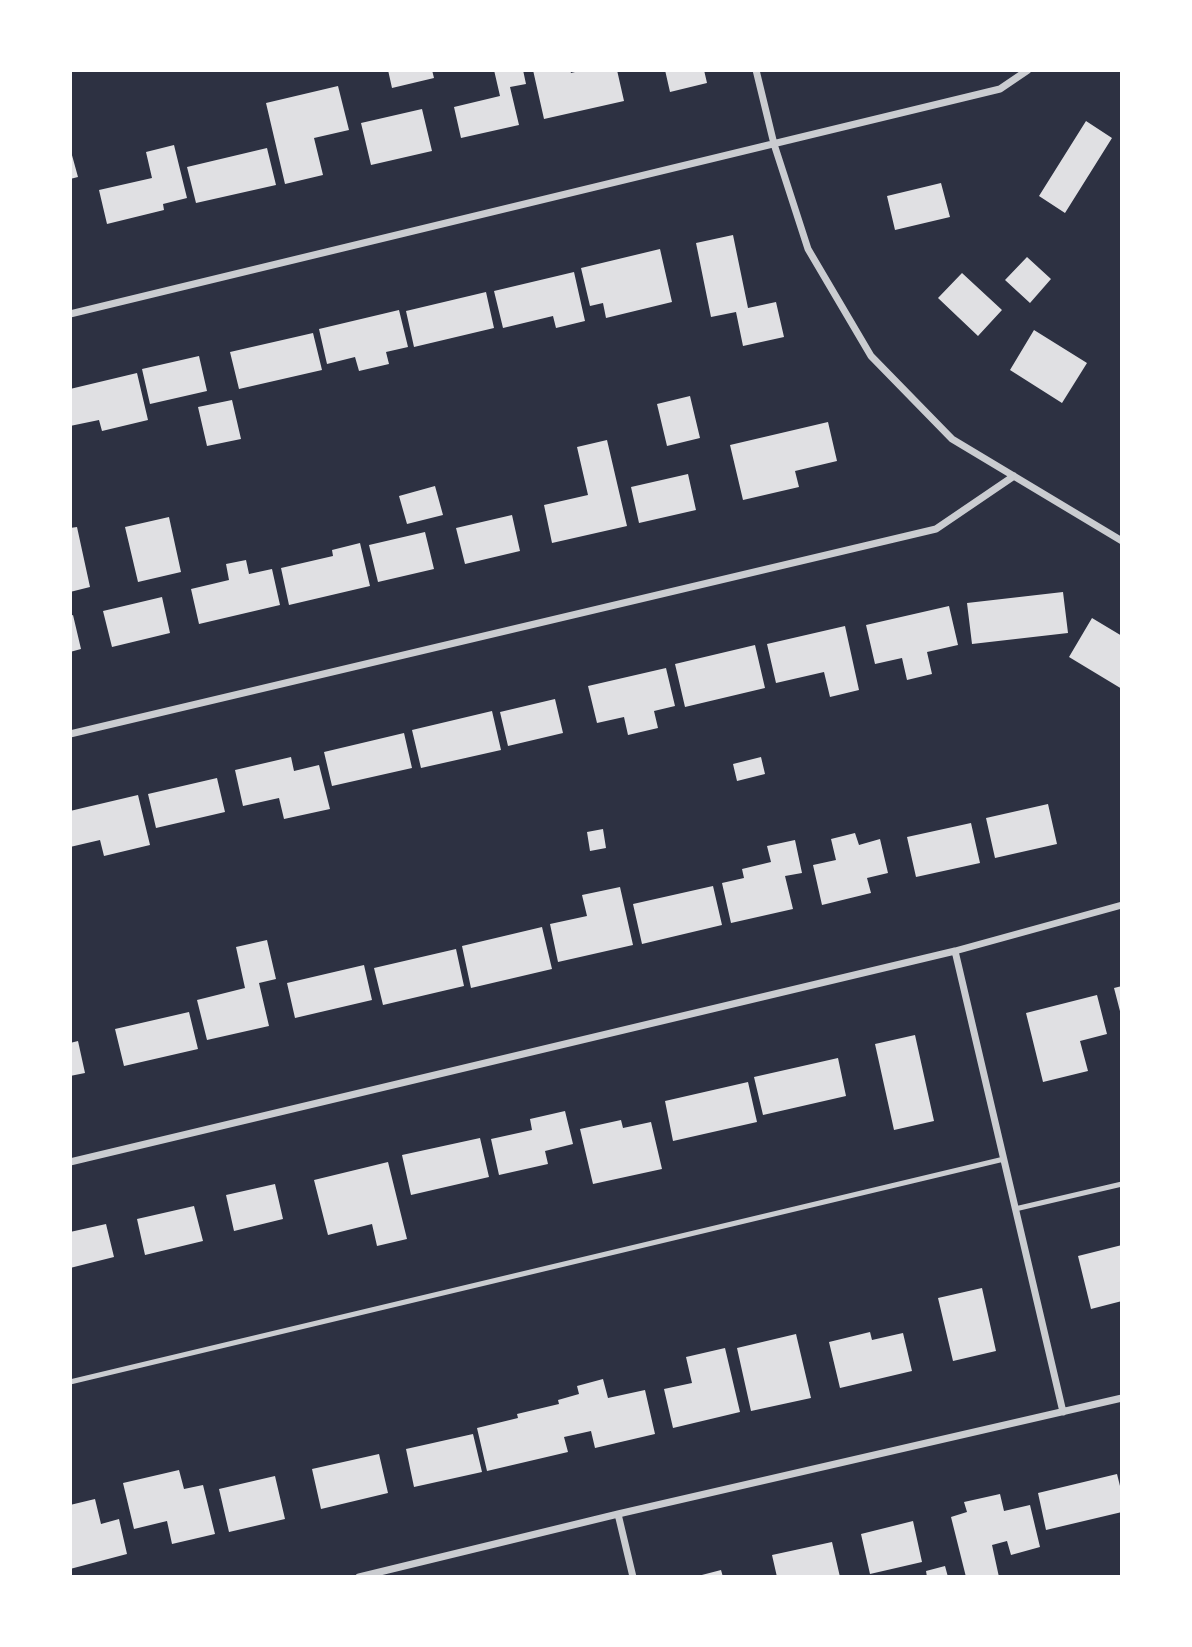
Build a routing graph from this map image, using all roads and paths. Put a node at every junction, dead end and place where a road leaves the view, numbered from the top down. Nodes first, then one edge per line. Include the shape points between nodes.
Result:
1 (756, 70) edge
2 (1028, 70) edge
3 (774, 144) junction
4 (70, 314) edge
5 (1014, 476) junction
6 (1122, 541) edge
7 (70, 734) edge
8 (1122, 905) edge
9 (955, 951) junction
10 (1004, 1159) junction
11 (70, 1162) edge
12 (1122, 1184) edge
13 (1015, 1209) junction
14 (70, 1382) edge
15 (1122, 1398) edge
16 (1063, 1412) junction
17 (618, 1514) junction
18 (359, 1577) edge
19 (633, 1577) edge

1 - 3 street
2 - 3 street via 1000,89
3 - 4 street
3 - 5 street via 808,249 871,356 952,439
5 - 6 street
5 - 7 street via 936,529
8 - 9 street
9 - 10 street
9 - 11 street
10 - 13 street
10 - 14 lane
12 - 13 lane
13 - 16 street
15 - 16 street
16 - 17 street
17 - 18 street
17 - 19 street

